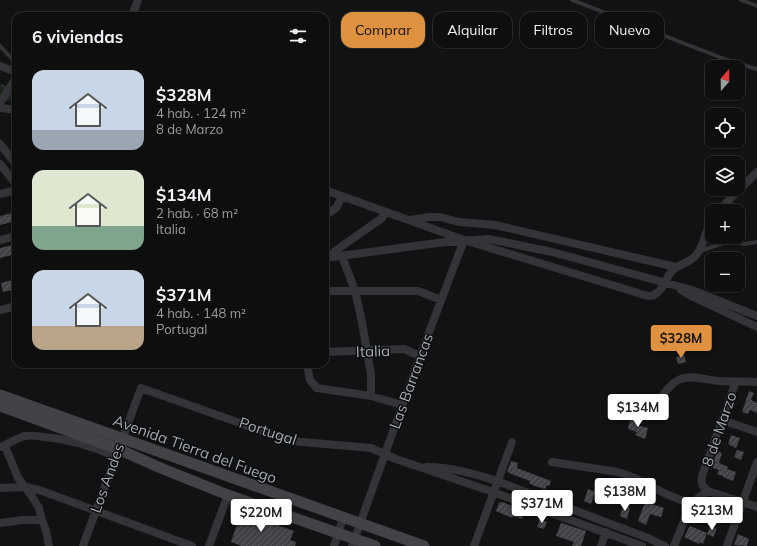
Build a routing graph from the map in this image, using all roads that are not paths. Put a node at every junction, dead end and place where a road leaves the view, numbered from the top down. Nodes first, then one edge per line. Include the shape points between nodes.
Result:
1 (138, 0) edge
2 (572, 0) edge
3 (741, 0) edge
4 (757, 6) edge
5 (134, 12) edge
6 (0, 46) edge
7 (12, 59) edge
8 (0, 66) edge
9 (757, 69) edge
10 (12, 70) edge
11 (12, 84) edge
12 (0, 103) edge
13 (0, 108) edge
14 (12, 110) edge
15 (0, 144) edge
16 (12, 159) edge
17 (0, 164) edge
18 (757, 172) edge
19 (12, 179) edge
20 (12, 191) edge
21 (329, 191) edge
22 (0, 194) edge
23 (342, 196) junction
24 (725, 204) edge
25 (385, 212) junction
26 (329, 213) edge
27 (408, 220) junction
28 (12, 237) edge
29 (705, 238) edge
30 (0, 240) edge
31 (464, 240) junction
32 (757, 242) edge
33 (698, 252) junction
34 (342, 256) junction
35 (329, 257) edge
36 (329, 258) edge
37 (676, 267) junction
38 (664, 283) junction
39 (674, 286) junction
40 (329, 291) edge
41 (355, 291) junction
42 (441, 300) junction
43 (12, 307) edge
44 (0, 310) edge
45 (757, 316) edge
46 (757, 327) edge
47 (366, 351) junction
48 (329, 352) edge
49 (420, 356) junction
50 (308, 368) edge
51 (736, 380) junction
52 (757, 382) edge
53 (141, 388) joint
54 (0, 395) edge
55 (370, 396) junction
56 (402, 405) junction
57 (0, 406) edge
58 (623, 408) dead end
59 (722, 420) junction
60 (757, 432) edge
61 (512, 442) dead end
62 (2, 447) edge
63 (118, 448) junction
64 (385, 454) junction
65 (552, 462) dead end
66 (757, 462) edge
67 (420, 467) junction
68 (498, 481) junction
69 (26, 487) junction
70 (0, 488) edge
71 (708, 491) junction
72 (493, 492) junction
73 (228, 495) junction
74 (743, 502) junction
75 (691, 504) junction
76 (757, 507) edge
77 (96, 511) junction
78 (342, 518) junction
79 (42, 520) junction
80 (0, 523) edge
81 (360, 523) junction
82 (606, 532) junction
83 (337, 533) junction
84 (353, 543) edge
85 (49, 546) edge
86 (83, 546) edge
87 (192, 546) edge
88 (209, 546) edge
89 (334, 546) edge
90 (375, 546) edge
91 (424, 546) edge
92 (474, 546) edge
93 (601, 546) edge
94 (642, 546) edge
95 (665, 546) edge
96 (674, 546) edge
97 (727, 546) edge

1 - 5 street
2 - 9 lane via 727,60
3 - 4 lane
6 - 7 lane
8 - 10 street
11 - 12 street
13 - 14 street
15 - 16 street
17 - 19 street
18 - 24 street
20 - 22 street
21 - 23 street
23 - 25 street
23 - 26 street via 337,207
25 - 27 street
25 - 35 street via 382,218
27 - 31 street
27 - 37 street via 440,217 459,222 495,225
28 - 30 street
29 - 33 street
31 - 34 street
31 - 38 street via 500,241 552,252
31 - 38 street via 648,296 658,294
31 - 42 street, Las Barrancas
32 - 33 lane via 745,244 729,241
33 - 37 street via 692,259
34 - 36 street
34 - 41 street
37 - 38 street
38 - 39 street
39 - 45 street via 692,290
39 - 46 street
40 - 41 street
41 - 42 street via 418,291
41 - 47 street
42 - 49 street, Las Barrancas
43 - 44 street
47 - 48 street, Italia
47 - 49 street, Italia via 404,350
47 - 55 street via 371,375
49 - 56 street, Las Barrancas
50 - 55 street via 310,380 317,388
51 - 52 street
51 - 58 street via 682,378 672,384 648,412 634,412
51 - 59 street, 8 de Marzo
53 - 63 street, Los Andes
53 - 64 street, Portugal via 291,441 371,448
54 - 63 street, Avenida Tierra del Fuego
55 - 56 street
56 - 64 street, Las Barrancas
57 - 63 street, Avenida Tierra del Fuego
59 - 60 street
59 - 71 street, 8 de Marzo via 702,476 704,488
61 - 68 street
62 - 63 street via 27,435 62,438 100,450
62 - 69 street via 18,478
63 - 73 street, Avenida Tierra del Fuego via 163,470
63 - 77 street, Los Andes
63 - 78 street, Avenida Tierra del Fuego
64 - 67 street, Portugal
64 - 81 street, Las Barrancas
65 - 75 street via 618,472
66 - 74 street
67 - 68 street, Portugal via 441,467
67 - 72 street, Portugal
68 - 72 street
68 - 95 street, Portugal
69 - 70 street
69 - 77 street via 42,490
69 - 79 street via 39,508
71 - 74 street
71 - 75 street
72 - 82 street, Portugal
72 - 92 street
73 - 83 street, Avenida Tierra del Fuego
73 - 88 street
74 - 76 street
74 - 97 street
75 - 96 street
77 - 86 street, Los Andes
77 - 87 street
78 - 81 street, Avenida Tierra del Fuego
78 - 83 street
79 - 80 street
79 - 85 street
81 - 84 street, Las Barrancas
81 - 91 street, Avenida Tierra del Fuego
82 - 93 street
82 - 94 street, Portugal
83 - 84 street, Avenida Tierra del Fuego
83 - 89 street
84 - 90 street, Avenida Tierra del Fuego

